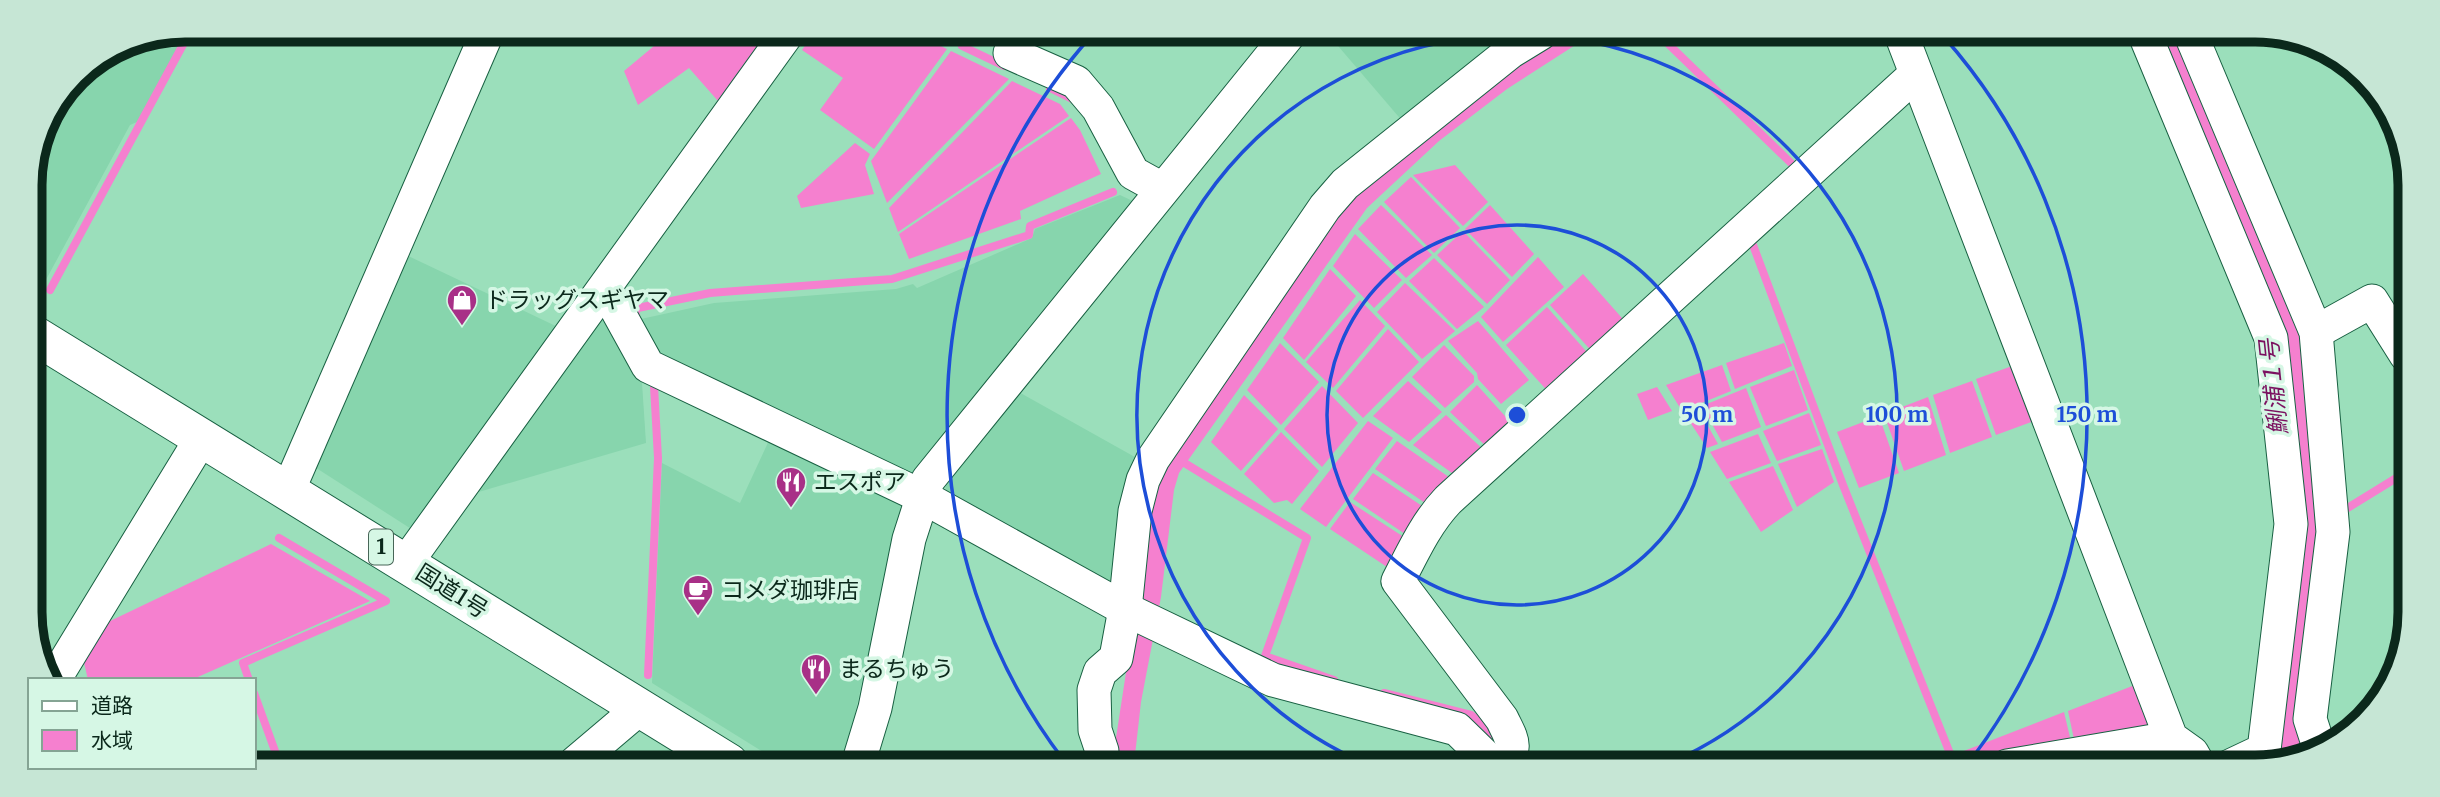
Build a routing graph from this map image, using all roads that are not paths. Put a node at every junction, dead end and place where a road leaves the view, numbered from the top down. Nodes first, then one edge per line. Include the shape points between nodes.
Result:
1 (483, 42) edge
2 (781, 42) edge
3 (1283, 42) edge
4 (1526, 42) edge
5 (1904, 42) edge
6 (2149, 42) edge
7 (2194, 42) edge
8 (1010, 53) dead end
9 (1916, 74) junction
10 (1162, 189) junction
11 (605, 288) junction
12 (2316, 332) junction
13 (42, 340) edge
14 (2398, 342) edge
15 (201, 439) junction
16 (288, 491) junction
17 (923, 497) junction
18 (407, 563) junction
19 (1125, 609) junction
20 (57, 675) edge
21 (640, 708) junction
22 (2171, 738) junction
23 (2317, 741) edge
24 (584, 755) edge
25 (716, 755) edge
26 (861, 755) edge
27 (1102, 755) edge
28 (1485, 755) edge
29 (1510, 755) edge
30 (2071, 755) edge
31 (2194, 755) edge
32 (2253, 755) edge

1 - 16 street
2 - 11 street
3 - 10 street
4 - 19 street via 1356,176 1325,207 1153,459 1135,511
5 - 9 street
6 - 32 street via 2271,338 2291,524 2264,750
7 - 12 street
8 - 10 street via 1076,82 1098,108 1133,173
9 - 22 street
9 - 29 street via 1448,500 1424,531 1398,581 1502,719 1514,742
10 - 17 street via 928,480
11 - 17 street via 648,366
11 - 18 street
12 - 14 street via 2372,301
12 - 23 street via 2333,532 2310,719
13 - 15 highway, 国道1号 / 1
15 - 16 highway, 国道1号 / 1
15 - 20 street
16 - 18 highway, 国道1号 / 1
17 - 19 street
17 - 26 street via 909,539 875,708
18 - 21 highway, 国道1号 / 1
19 - 27 street via 1116,658 1100,672 1094,690 1094,730
19 - 28 street via 1273,680 1457,729
21 - 24 street
21 - 25 highway, 国道1号 / 1
22 - 30 street
22 - 31 street

